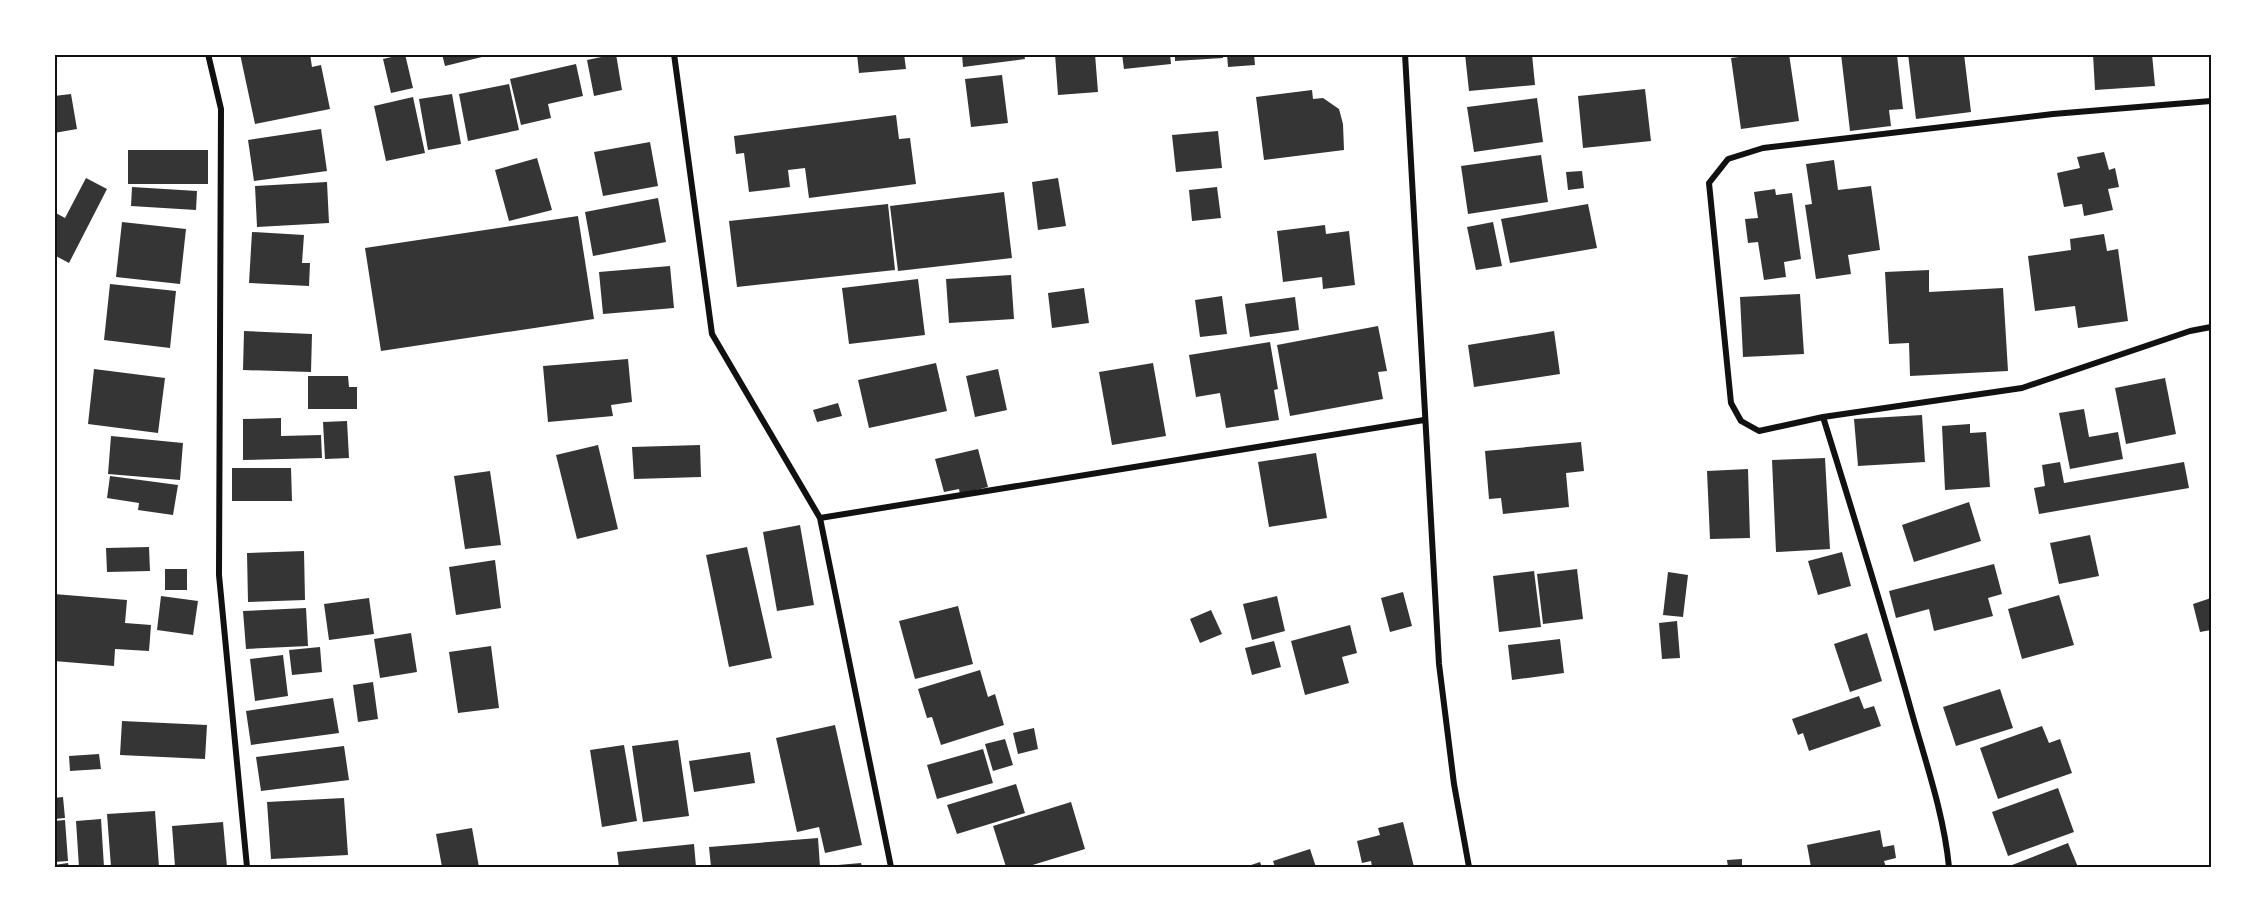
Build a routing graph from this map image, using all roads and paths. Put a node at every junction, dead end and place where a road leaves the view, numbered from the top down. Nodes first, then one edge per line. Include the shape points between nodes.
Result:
1 (208, 54) edge
2 (674, 54) edge
3 (1405, 54) edge
4 (2211, 101) edge
5 (2211, 327) edge
6 (1823, 417) junction
7 (1424, 420) junction
8 (820, 518) junction
9 (247, 867) edge
10 (891, 867) edge
11 (1469, 867) edge
12 (1949, 867) edge

1 - 9 street via 221,109 219,575
2 - 8 street via 712,334
3 - 7 street
4 - 6 street via 2053,114 1809,142 1763,148 1728,159 1709,183 1731,403 1741,421 1759,431
5 - 6 street via 2022,388
6 - 12 street via 1908,699 1946,838
7 - 8 street
7 - 11 street via 1439,664
8 - 10 street

